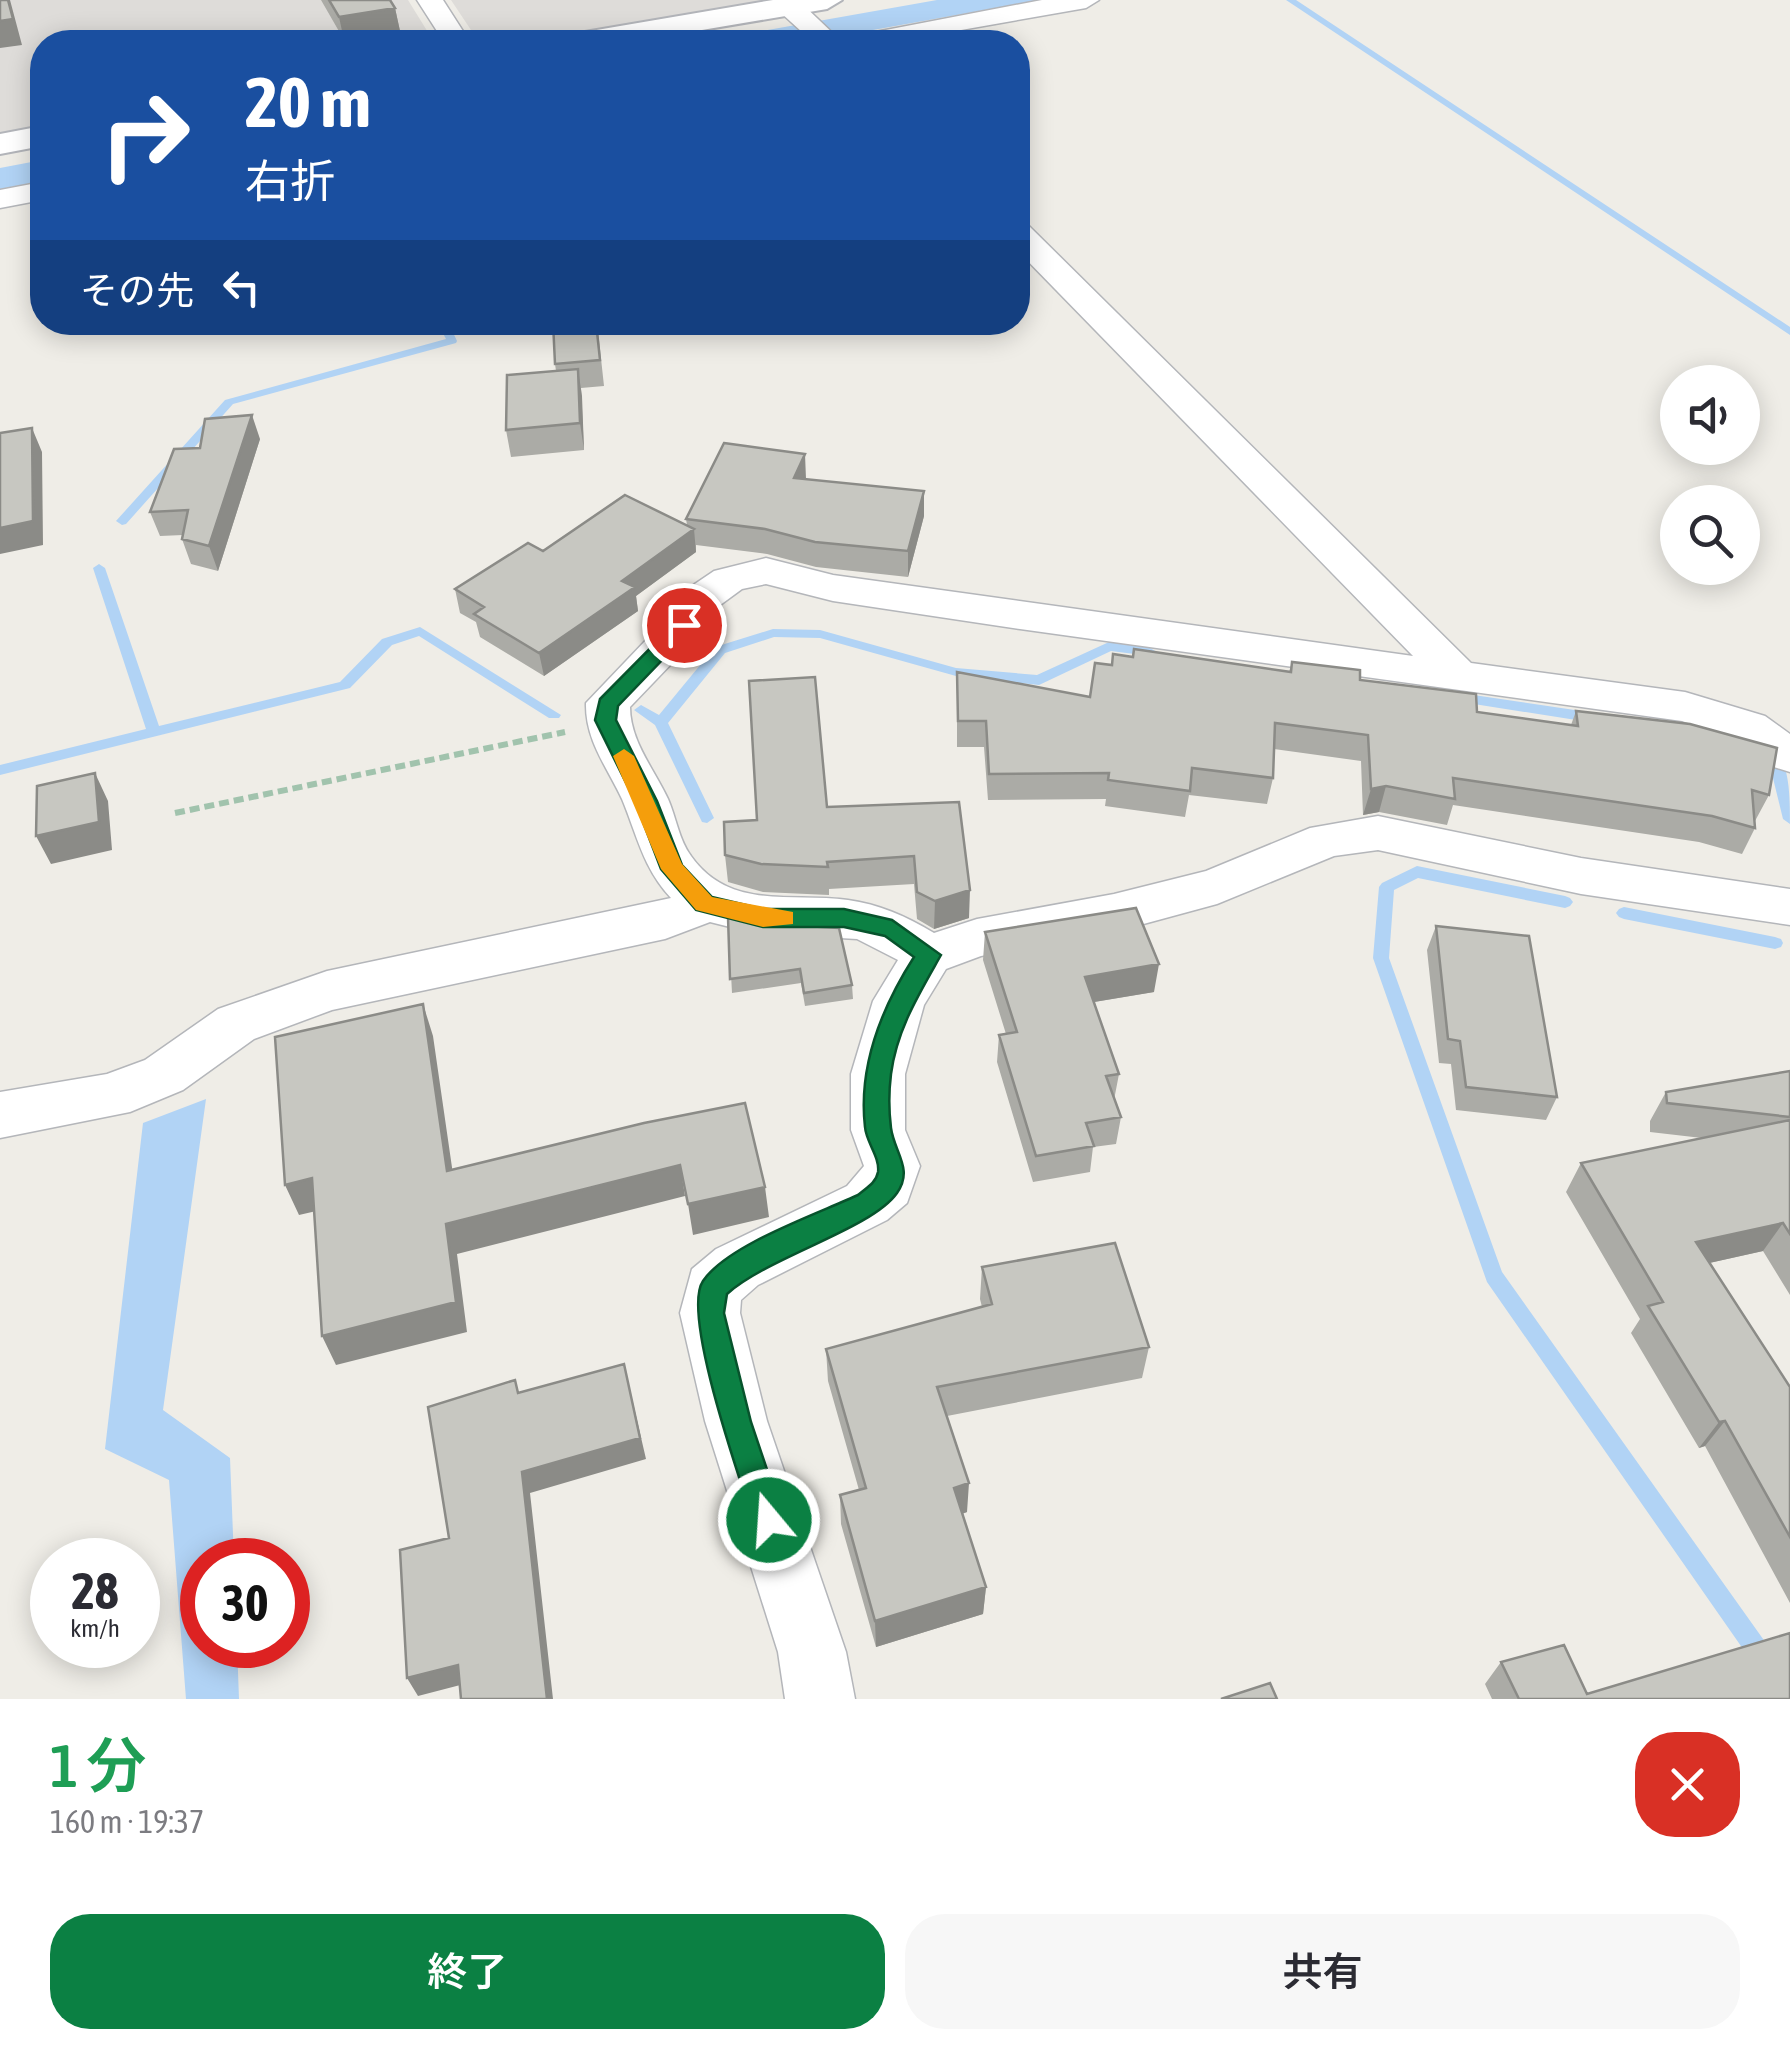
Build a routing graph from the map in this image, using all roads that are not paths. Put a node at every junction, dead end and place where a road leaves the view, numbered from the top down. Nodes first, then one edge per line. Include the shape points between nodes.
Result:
1 (430, 0) edge
2 (827, 0) edge
3 (1086, 0) edge
4 (794, 11) junction
5 (449, 30) edge
6 (662, 30) edge
7 (814, 30) edge
8 (918, 30) edge
9 (30, 138) edge
10 (0, 144) edge
11 (30, 193) edge
12 (0, 198) edge
13 (1030, 245) edge
14 (1461, 679) junction
15 (1790, 756) edge
16 (704, 904) junction
17 (1789, 910) edge
18 (928, 955) junction
19 (0, 1115) edge
20 (820, 1699) edge

1 - 5 street
2 - 4 street
3 - 8 street
4 - 6 street
4 - 7 street
9 - 10 street
11 - 12 street
13 - 14 street
14 - 15 street via 1685,707 1749,727
14 - 16 street via 852,590 766,571 728,580 695,603 684,625 608,704 606,720 672,869
16 - 18 street via 763,918 844,918 892,929
16 - 19 street via 665,920 327,991 236,1024 164,1075 111,1096
17 - 18 street via 1378,834 1328,840 1216,886 1132,909 977,938
18 - 20 street via 899,1000 878,1074 878,1130 892,1166 887,1186 867,1203 737,1267 713,1288 710,1313 736,1422 812,1652

